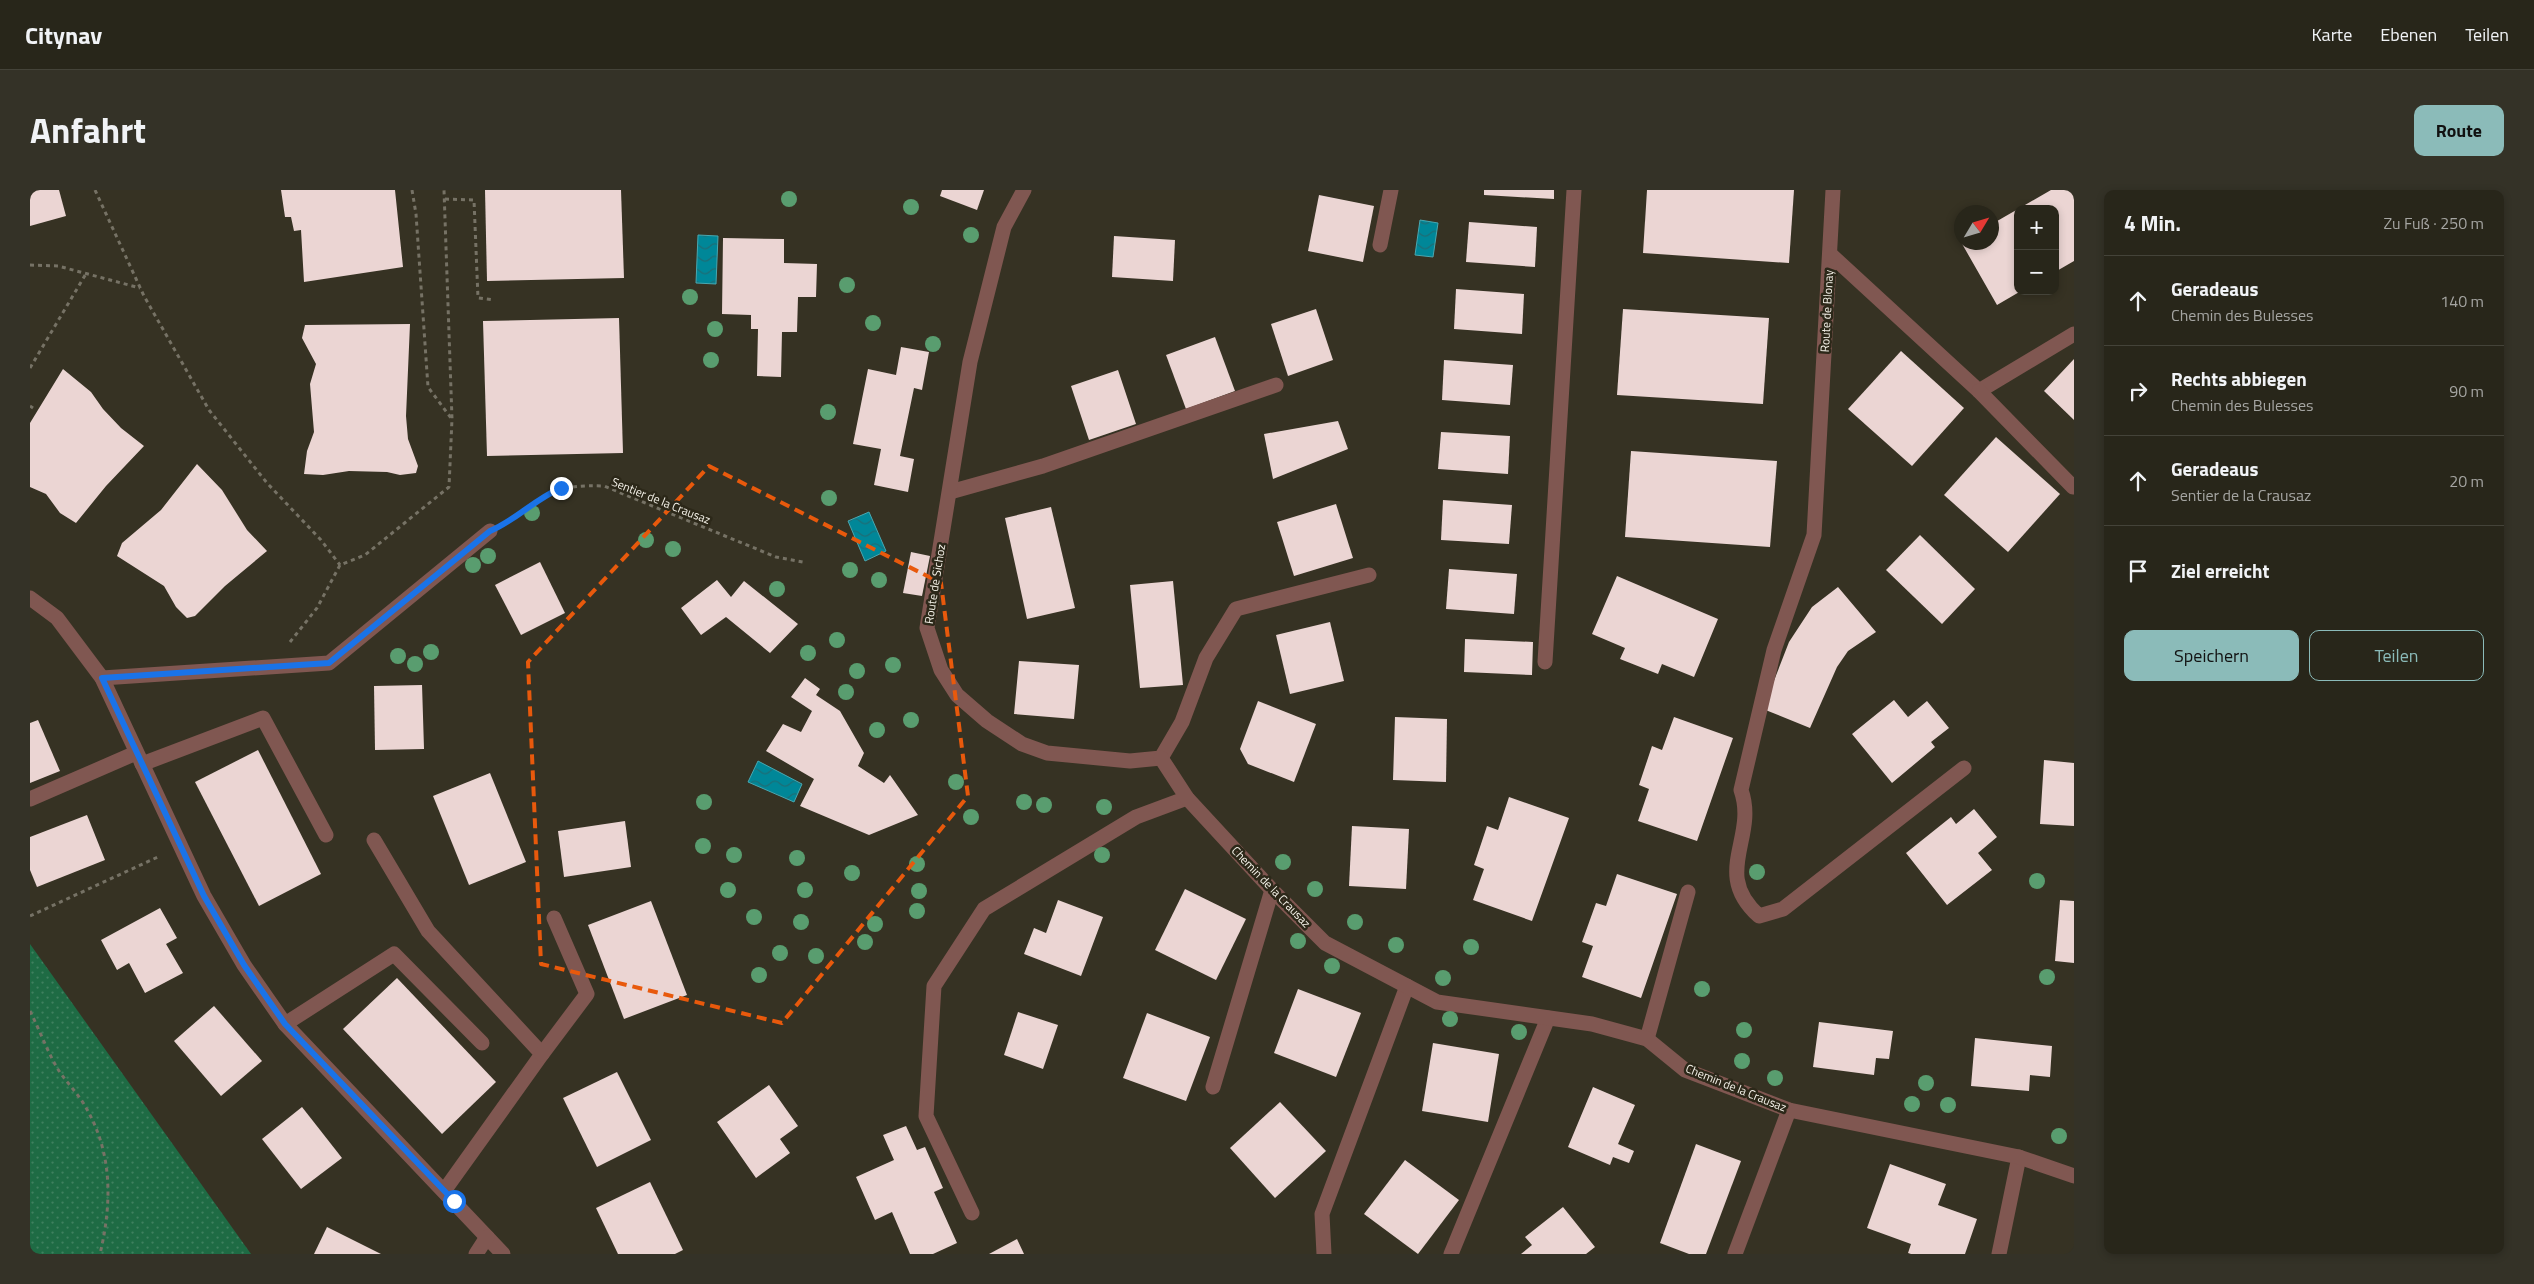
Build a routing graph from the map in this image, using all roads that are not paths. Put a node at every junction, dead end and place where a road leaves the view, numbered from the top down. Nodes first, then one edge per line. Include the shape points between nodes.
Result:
1 (1024, 190) edge
2 (1391, 190) edge
3 (1574, 190) edge
4 (1833, 190) edge
5 (1380, 245) dead end
6 (1830, 254) junction
7 (2074, 334) edge
8 (1276, 385) dead end
9 (1979, 392) junction
10 (2073, 487) edge
11 (950, 492) junction
12 (490, 531) road end
13 (1369, 575) dead end
14 (30, 598) edge
15 (1545, 662) dead end
16 (102, 678) junction
17 (1160, 758) junction
18 (139, 759) junction
19 (1964, 768) dead end
20 (1186, 798) junction
21 (30, 799) edge
22 (326, 835) dead end
23 (374, 840) dead end
24 (1272, 890) junction
25 (1688, 892) dead end
26 (554, 918) dead end
27 (1407, 986) junction
28 (1548, 1018) junction
29 (285, 1024) junction
30 (1647, 1039) junction
31 (482, 1043) dead end
32 (542, 1054) junction
33 (1213, 1086) dead end
34 (1789, 1110) junction
35 (2019, 1157) junction
36 (2074, 1176) edge
37 (444, 1190) junction
38 (972, 1213) dead end
39 (486, 1237) junction
40 (476, 1254) edge
41 (503, 1254) edge
42 (1324, 1254) edge
43 (1451, 1254) edge
44 (1734, 1254) edge
45 (1999, 1254) edge

1 - 11 street, Route de Sichoz via 1004,227 970,362
2 - 5 street
3 - 15 street
4 - 6 street, Route de Blonay
6 - 9 street
6 - 19 street, Route de Blonay via 1814,536 1774,650 1742,790 1747,806 1736,877 1746,904 1759,916 1783,909
7 - 9 street
8 - 11 street via 1043,466
9 - 10 street
11 - 17 street, Route de Sichoz via 927,628 941,670 957,695 987,721 1022,744 1047,753 1130,761
12 - 16 street via 329,663
13 - 17 street via 1236,609 1206,658 1182,722
14 - 16 street via 57,618
16 - 18 street
17 - 20 street, Chemin de la Crausaz
18 - 21 street
18 - 22 street via 263,718
18 - 29 street via 204,896 244,965
20 - 24 street, Chemin de la Crausaz
20 - 38 street via 1136,818 984,908 934,986 926,1116
23 - 32 street via 428,931
24 - 27 street, Chemin de la Crausaz via 1325,943
24 - 33 street
25 - 30 street
26 - 32 street via 588,994
27 - 28 street, Chemin de la Crausaz via 1437,1002
27 - 42 street via 1322,1214
28 - 30 street, Chemin de la Crausaz via 1592,1024
28 - 43 street
29 - 31 street via 394,954
29 - 37 street
30 - 34 street, Chemin de la Crausaz via 1685,1070
32 - 37 street
34 - 35 street, Chemin de la Crausaz
34 - 44 street
35 - 36 street, Chemin de la Crausaz
35 - 45 street
37 - 39 street
39 - 40 street
39 - 41 street

